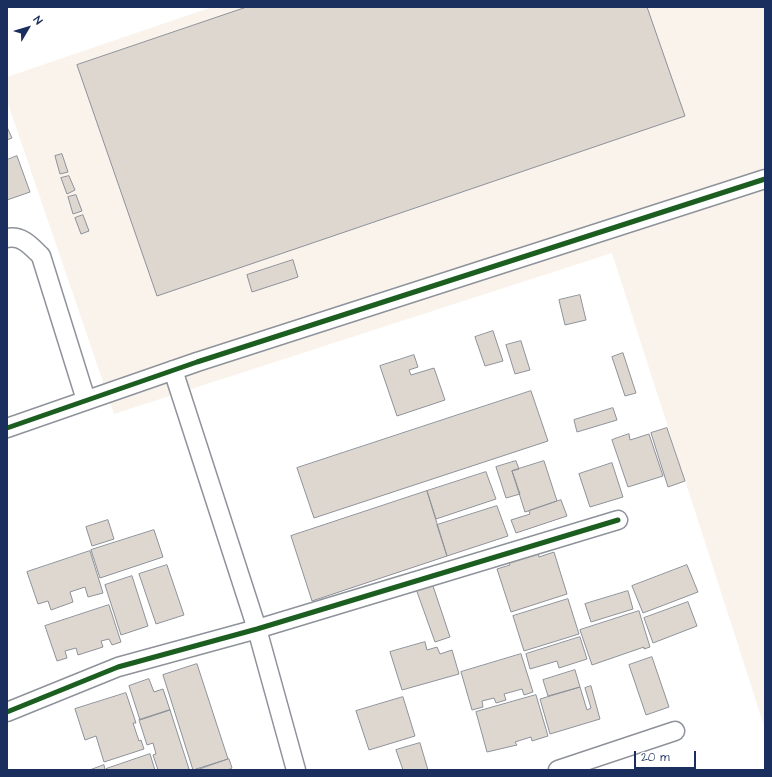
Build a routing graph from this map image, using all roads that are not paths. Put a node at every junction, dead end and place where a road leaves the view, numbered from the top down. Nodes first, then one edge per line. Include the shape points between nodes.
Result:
1 (765, 179) edge
2 (7, 238) edge
3 (173, 370) junction
4 (86, 400) junction
5 (7, 428) edge
6 (618, 520) dead end
7 (257, 629) junction
8 (7, 712) edge
9 (675, 731) dead end
10 (296, 770) edge
11 (558, 770) edge

1 - 3 street
2 - 4 street via 15,237 28,242 41,256
3 - 4 street
3 - 7 street
4 - 5 street
6 - 7 street
7 - 8 street via 118,667
7 - 10 street
9 - 11 street

